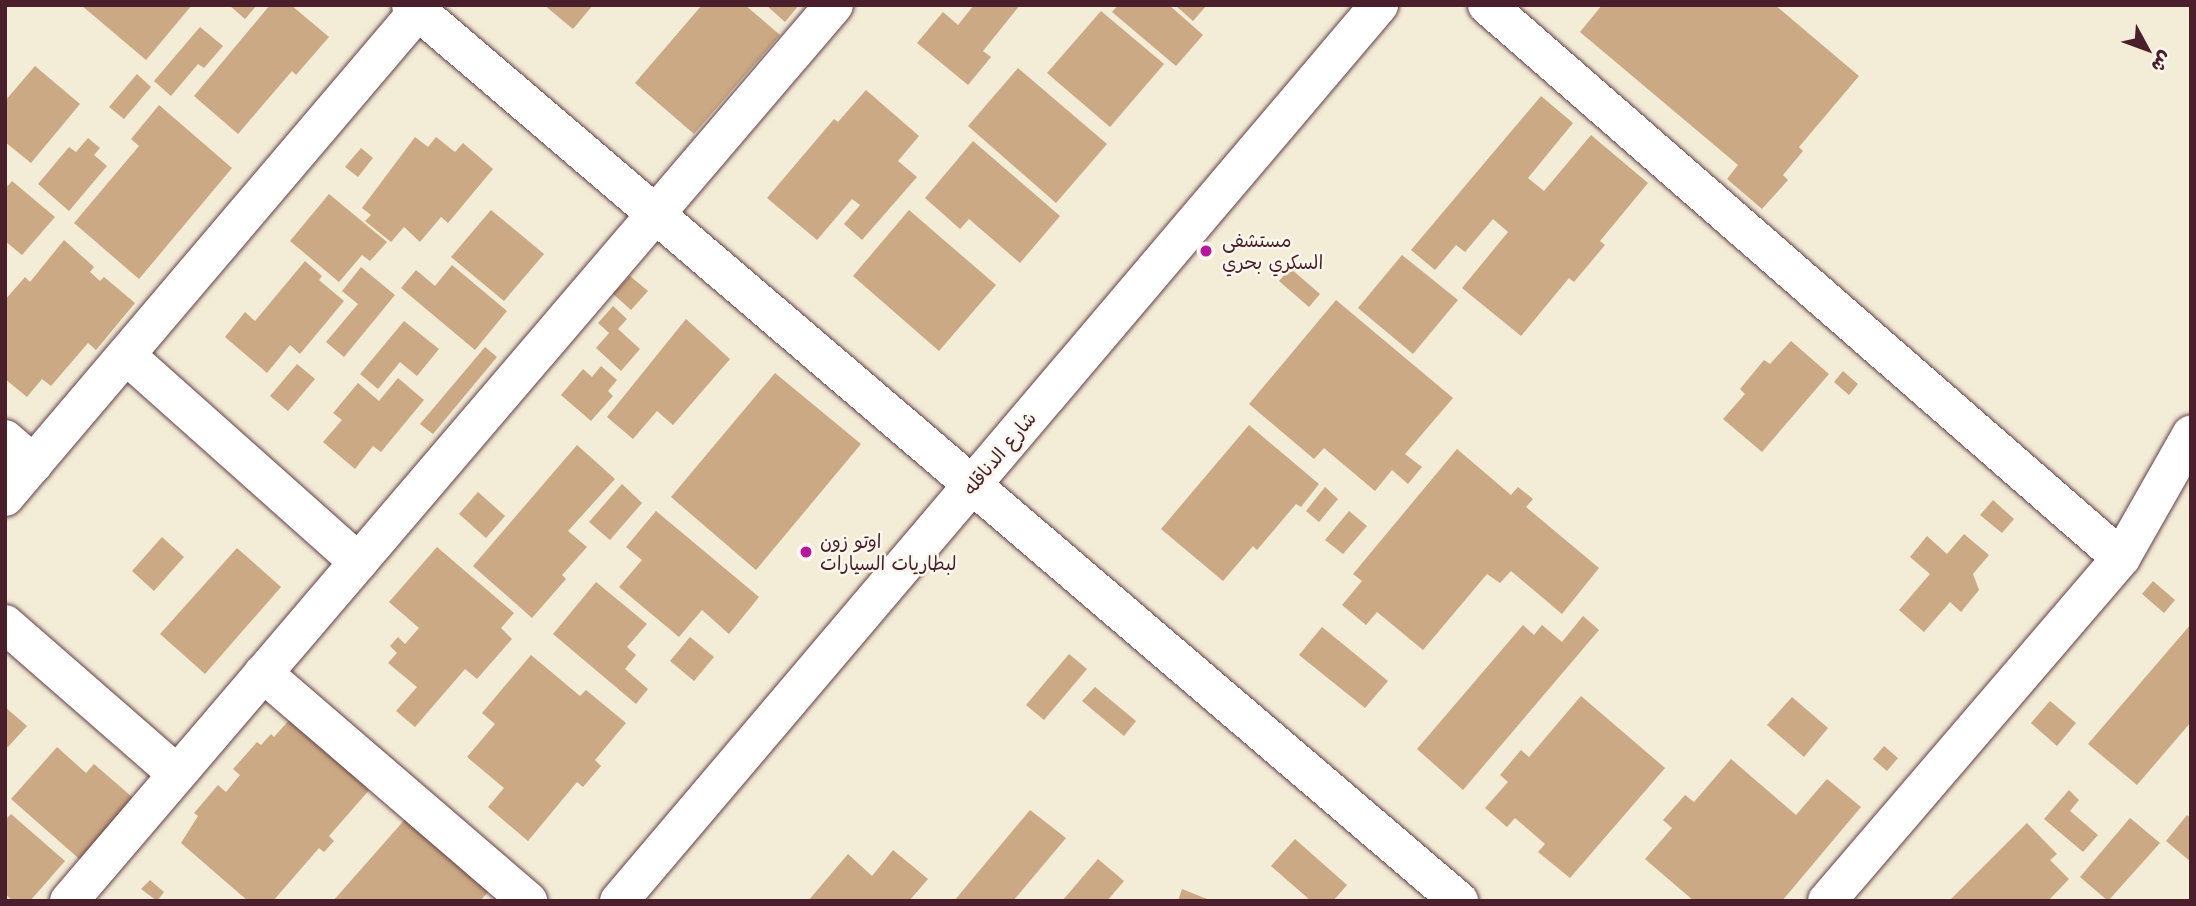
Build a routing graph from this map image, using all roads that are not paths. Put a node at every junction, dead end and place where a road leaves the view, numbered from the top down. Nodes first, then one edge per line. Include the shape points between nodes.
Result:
1 (834, 5) edge
2 (1380, 5) edge
3 (1487, 5) edge
4 (417, 7) edge
5 (656, 214) junction
6 (127, 356) junction
7 (2191, 435) edge
8 (5, 439) edge
9 (34, 464) junction
10 (974, 483) junction
11 (5, 497) edge
12 (2121, 558) junction
13 (358, 562) junction
14 (5, 624) edge
15 (263, 673) junction
16 (177, 775) junction
17 (69, 901) edge
18 (528, 901) edge
19 (619, 901) edge
20 (1459, 901) edge
21 (1827, 901) edge

1 - 5 street
2 - 10 street, شارع الدناقله
3 - 12 street
4 - 5 street
4 - 6 street
5 - 10 street
5 - 13 street
6 - 9 street
6 - 13 street
7 - 12 street
8 - 9 street
9 - 11 street
10 - 19 street, شارع الدناقله
10 - 20 street
12 - 21 street
13 - 15 street
14 - 16 street
15 - 16 street
15 - 18 street
16 - 17 street

